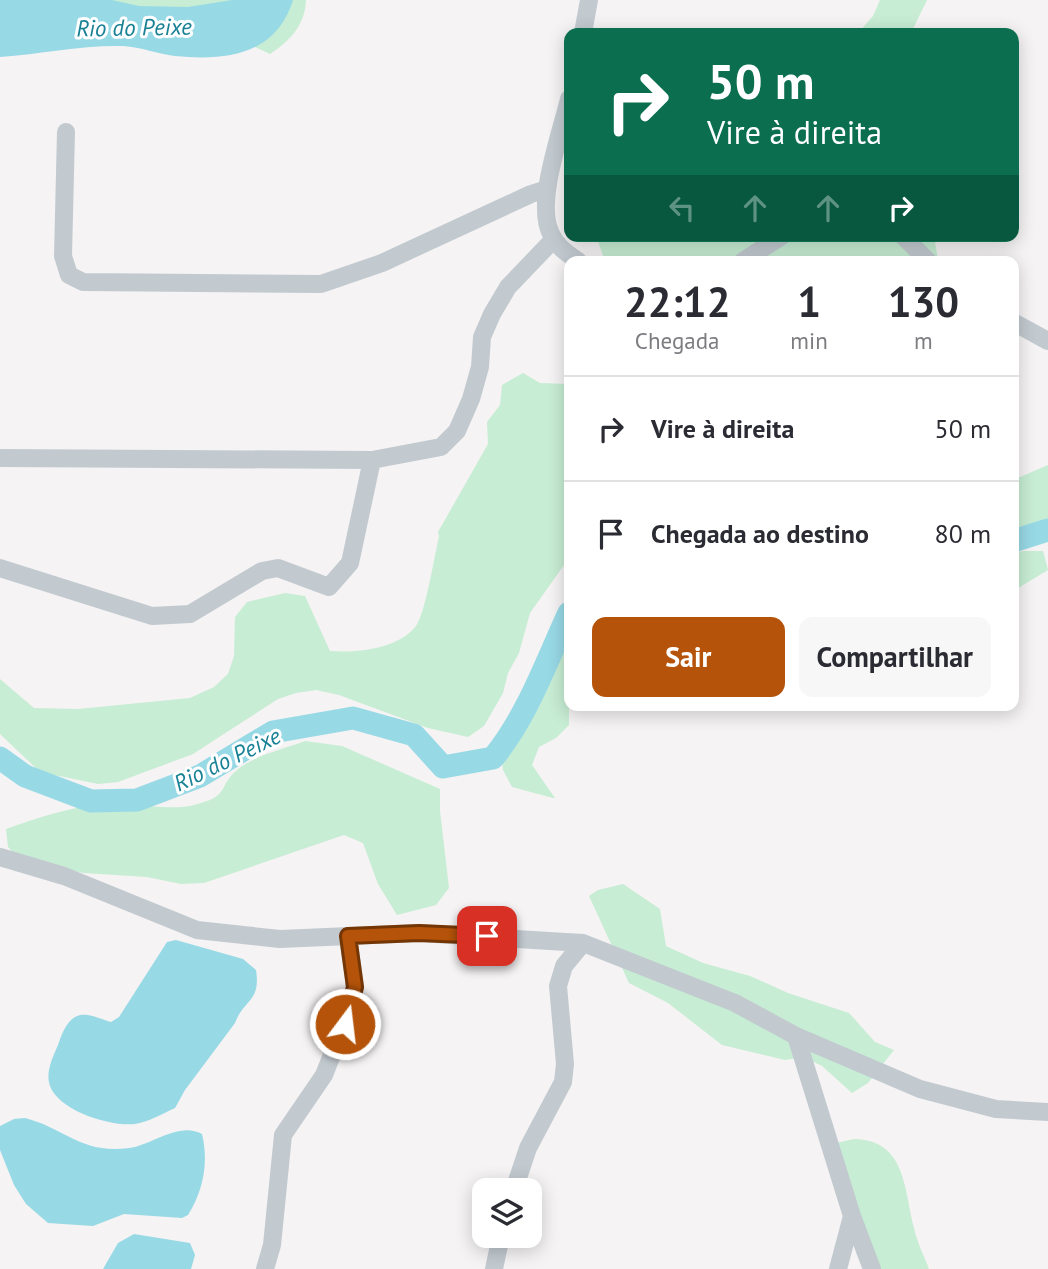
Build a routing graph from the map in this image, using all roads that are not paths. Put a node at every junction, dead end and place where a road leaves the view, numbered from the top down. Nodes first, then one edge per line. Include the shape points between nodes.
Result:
1 (589, 0) edge
2 (584, 28) edge
3 (564, 119) edge
4 (66, 131) dead end
5 (547, 189) junction
6 (554, 239) junction
7 (773, 242) edge
8 (908, 242) edge
9 (571, 256) edge
10 (751, 256) edge
11 (923, 256) edge
12 (1019, 324) edge
13 (1048, 341) edge
14 (0, 458) edge
15 (372, 460) junction
16 (0, 568) edge
17 (0, 857) edge
18 (348, 936) junction
19 (583, 943) junction
20 (796, 1036) junction
21 (1048, 1112) edge
22 (518, 1178) edge
23 (852, 1216) junction
24 (498, 1248) edge
25 (265, 1269) edge
26 (494, 1269) edge
27 (838, 1269) edge
28 (872, 1269) edge

1 - 2 street
3 - 5 street
4 - 5 street via 63,256 69,275 83,282 321,284 382,263
5 - 6 street via 546,212
6 - 9 street
6 - 15 street via 508,287 492,314 482,337 471,399 457,432 441,447
7 - 10 street
8 - 11 street
12 - 13 street
14 - 15 street
15 - 16 street via 350,563 328,587 278,568 262,571 190,614 152,617
17 - 18 street via 64,876 197,930 281,939
18 - 19 street via 419,933
18 - 25 street via 355,987 352,1004 324,1075 283,1135 272,1245
19 - 20 street via 734,1003
19 - 22 street via 564,966 558,986 563,1082 528,1148
20 - 21 street via 960,1102
20 - 23 street
23 - 27 street
23 - 28 street
24 - 26 street

